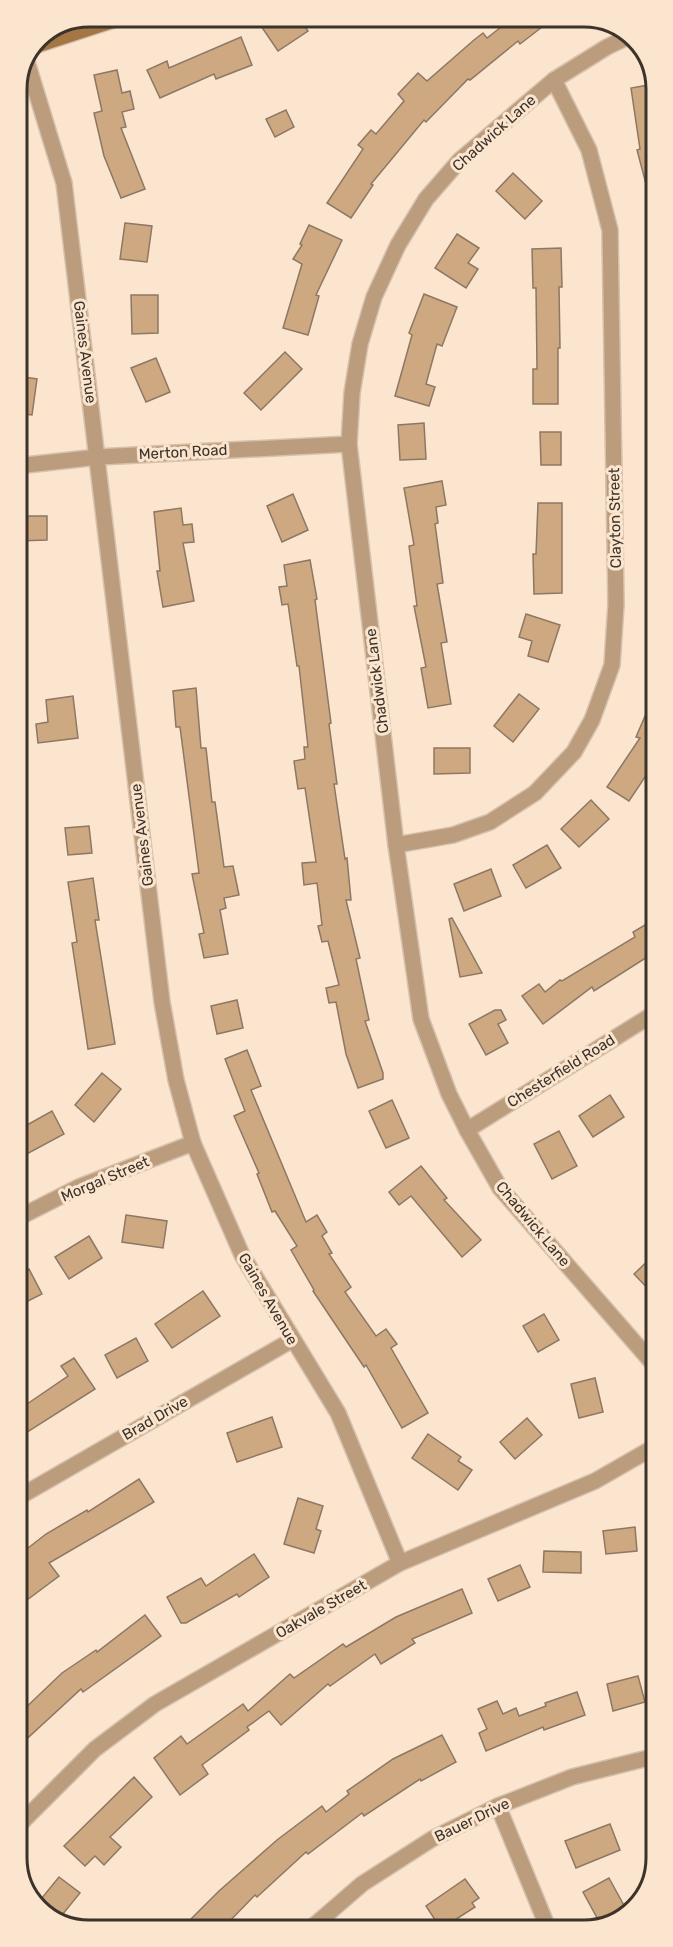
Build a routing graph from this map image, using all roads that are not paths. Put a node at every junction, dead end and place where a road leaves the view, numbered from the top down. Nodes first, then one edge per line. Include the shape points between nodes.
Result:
1 (90, 27) edge
2 (51, 40) edge
3 (622, 40) edge
4 (30, 72) edge
5 (554, 80) junction
6 (350, 444) junction
7 (98, 457) junction
8 (27, 465) edge
9 (396, 845) junction
10 (646, 1019) edge
11 (466, 1130) junction
12 (193, 1143) junction
13 (27, 1213) edge
14 (292, 1340) junction
15 (646, 1356) edge
16 (646, 1452) edge
17 (27, 1492) edge
18 (400, 1563) junction
19 (646, 1758) edge
20 (498, 1806) junction
21 (27, 1817) edge
22 (320, 1920) edge
23 (545, 1920) edge

1 - 2 main road
3 - 5 street, Chadwick Lane
4 - 7 street, Gaines Avenue via 63,183
5 - 6 street, Chadwick Lane via 460,160 426,199 398,245 374,297 360,344 352,393
5 - 9 street, Clayton Street via 589,150 610,230 616,604 612,665 592,720 574,752 535,793 490,822 453,835
6 - 7 street, Merton Road
6 - 9 street, Chadwick Lane
7 - 8 street, Merton Road
7 - 12 street, Gaines Avenue via 162,1002 176,1080
9 - 11 street, Chadwick Lane via 421,1019
10 - 11 street, Chesterfield Road
11 - 15 street, Chadwick Lane via 500,1188
12 - 13 street, Morgal Street via 79,1187
12 - 14 street, Gaines Avenue via 242,1255
14 - 17 street, Brad Drive
14 - 18 street, Gaines Avenue via 338,1413
16 - 18 street, Oakvale Street via 595,1481
18 - 21 street, Oakvale Street via 155,1704 95,1749
19 - 20 street, Bauer Drive via 572,1777
20 - 22 street, Bauer Drive via 432,1839 362,1884
20 - 23 street

